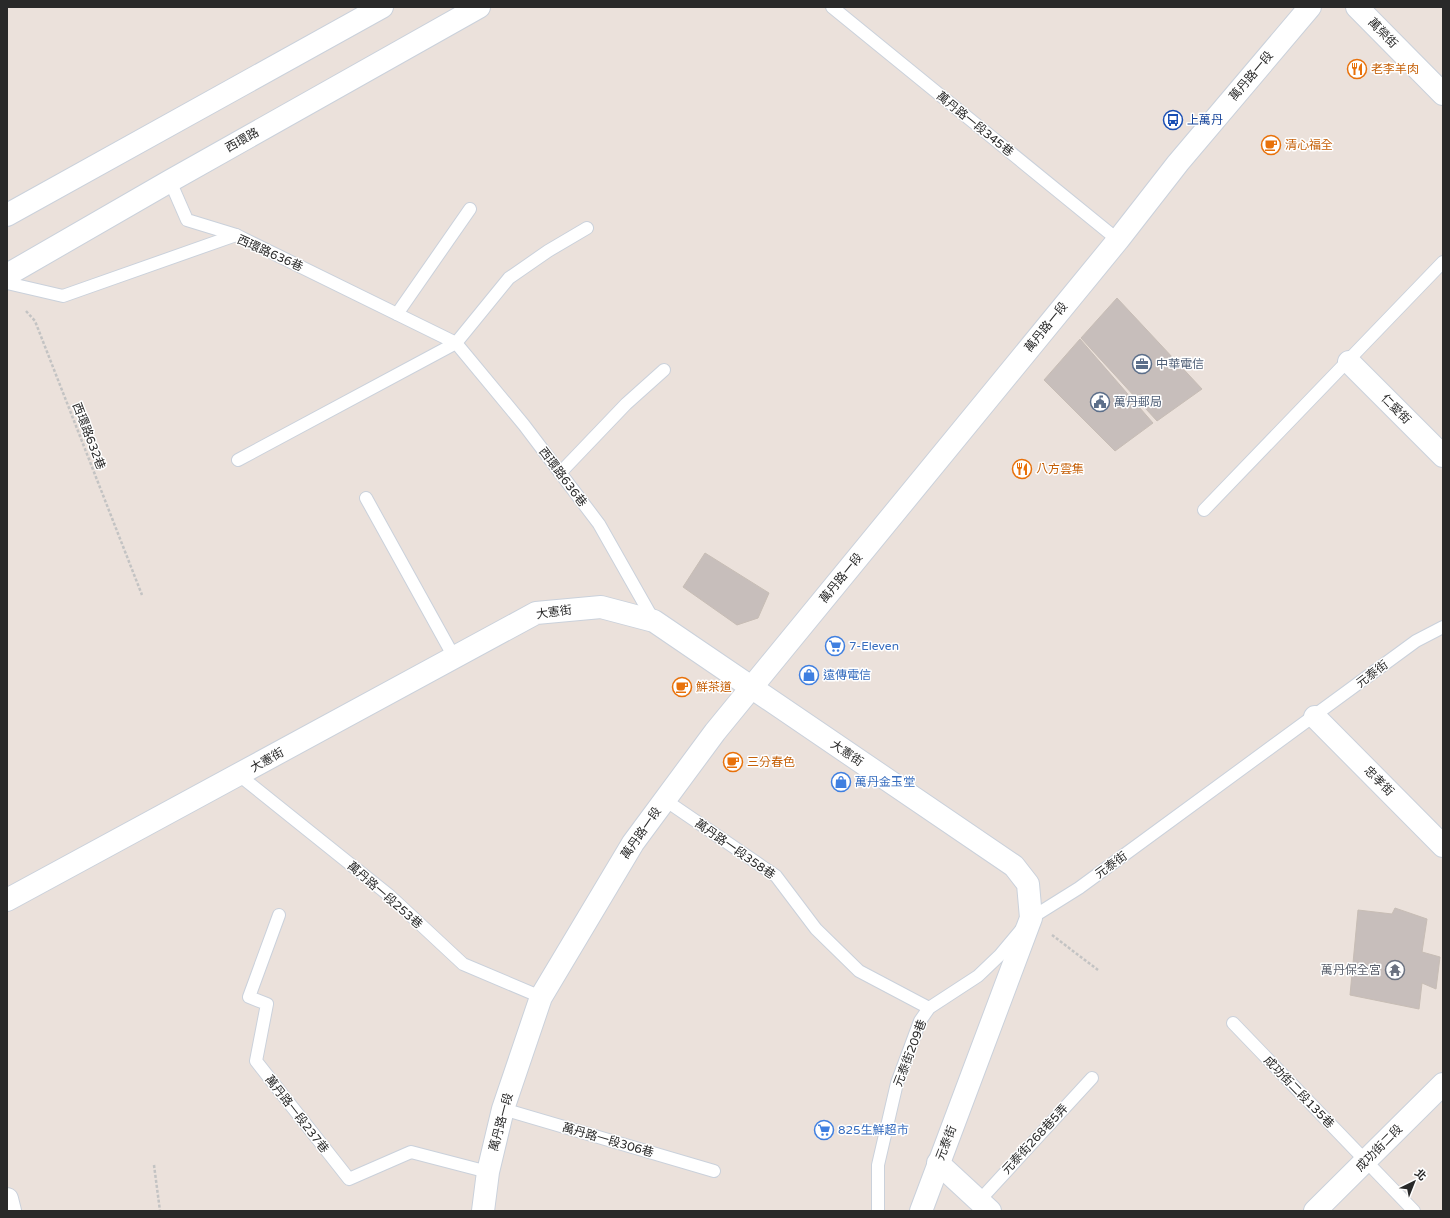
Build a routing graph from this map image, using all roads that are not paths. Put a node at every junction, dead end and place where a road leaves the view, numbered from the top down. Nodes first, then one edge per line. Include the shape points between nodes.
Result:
1 (382, 7) edge
2 (479, 7) edge
3 (832, 7) edge
4 (1310, 7) edge
5 (1357, 7) edge
6 (1443, 94) edge
7 (170, 181) junction
8 (470, 209) dead end
9 (7, 215) edge
10 (587, 228) dead end
11 (236, 235) junction
12 (1118, 240) junction
13 (1443, 262) edge
14 (7, 275) edge
15 (7, 283) edge
16 (397, 314) junction
17 (456, 343) junction
18 (1349, 362) junction
19 (664, 370) dead end
20 (1443, 456) edge
21 (238, 460) dead end
22 (560, 472) junction
23 (366, 498) dead end
24 (1204, 510) dead end
25 (654, 621) junction
26 (1443, 627) edge
27 (454, 657) junction
28 (751, 688) junction
29 (1315, 717) junction
30 (239, 775) junction
31 (665, 800) junction
32 (1443, 846) edge
33 (7, 900) edge
34 (279, 915) dead end
35 (1031, 918) junction
36 (541, 997) junction
37 (929, 1008) junction
38 (1233, 1023) dead end
39 (1092, 1078) dead end
40 (1443, 1084) edge
41 (503, 1109) junction
42 (1366, 1161) junction
43 (938, 1162) junction
44 (714, 1170) dead end
45 (488, 1172) junction
46 (7, 1199) edge
47 (984, 1206) edge
48 (10, 1211) edge
49 (483, 1211) edge
50 (878, 1211) edge
51 (921, 1211) edge
52 (1315, 1211) edge
53 (1414, 1211) edge

1 - 9 street
2 - 7 street, 西環路
3 - 12 lane, 萬丹路一段345巷
4 - 12 street, 萬丹路一段 via 1178,163
5 - 6 street, 萬榮街
7 - 11 lane via 187,220
7 - 14 street, 西環路
8 - 16 lane
10 - 17 lane via 509,278
11 - 15 lane, 西環路636巷 via 62,296
11 - 16 lane, 西環路636巷
12 - 28 street, 萬丹路一段
13 - 18 lane
16 - 17 lane, 西環路636巷
17 - 21 lane
17 - 22 lane, 西環路636巷
18 - 20 street, 仁愛街
18 - 24 lane
19 - 22 lane via 626,404
22 - 25 lane, 西環路636巷 via 599,524
23 - 27 lane
25 - 27 street, 大憲街 via 601,607 536,612
25 - 28 street, 大憲街
26 - 29 lane, 元泰街 via 1416,641
27 - 30 street, 大憲街
28 - 31 street, 萬丹路一段
28 - 35 street, 大憲街 via 1014,866 1028,884
29 - 32 street, 忠孝街
29 - 35 lane, 元泰街 via 1079,888
30 - 33 street, 大憲街
30 - 36 lane, 萬丹路一段253巷 via 390,896 463,964
31 - 36 street, 萬丹路一段 via 633,843
31 - 37 lane, 萬丹路一段358巷 via 776,876 816,929 859,971
34 - 45 lane, 萬丹路一段237巷 via 249,996 267,1004 256,1061 349,1179 411,1152
35 - 37 lane, 元泰街209巷 via 1000,955 978,976
35 - 43 street, 元泰街
36 - 41 street, 萬丹路一段
37 - 50 lane, 元泰街209巷 via 920,1020 897,1083 878,1165
38 - 42 lane, 成功街二段135巷
39 - 47 lane, 元泰街268巷5弄
40 - 42 street, 成功街二段
41 - 44 lane, 萬丹路一段306巷
41 - 45 street, 萬丹路一段
42 - 52 street, 成功街二段
42 - 53 lane, 成功街二段135巷
43 - 47 street
43 - 51 street, 元泰街
45 - 49 street, 萬丹路一段
46 - 48 street

